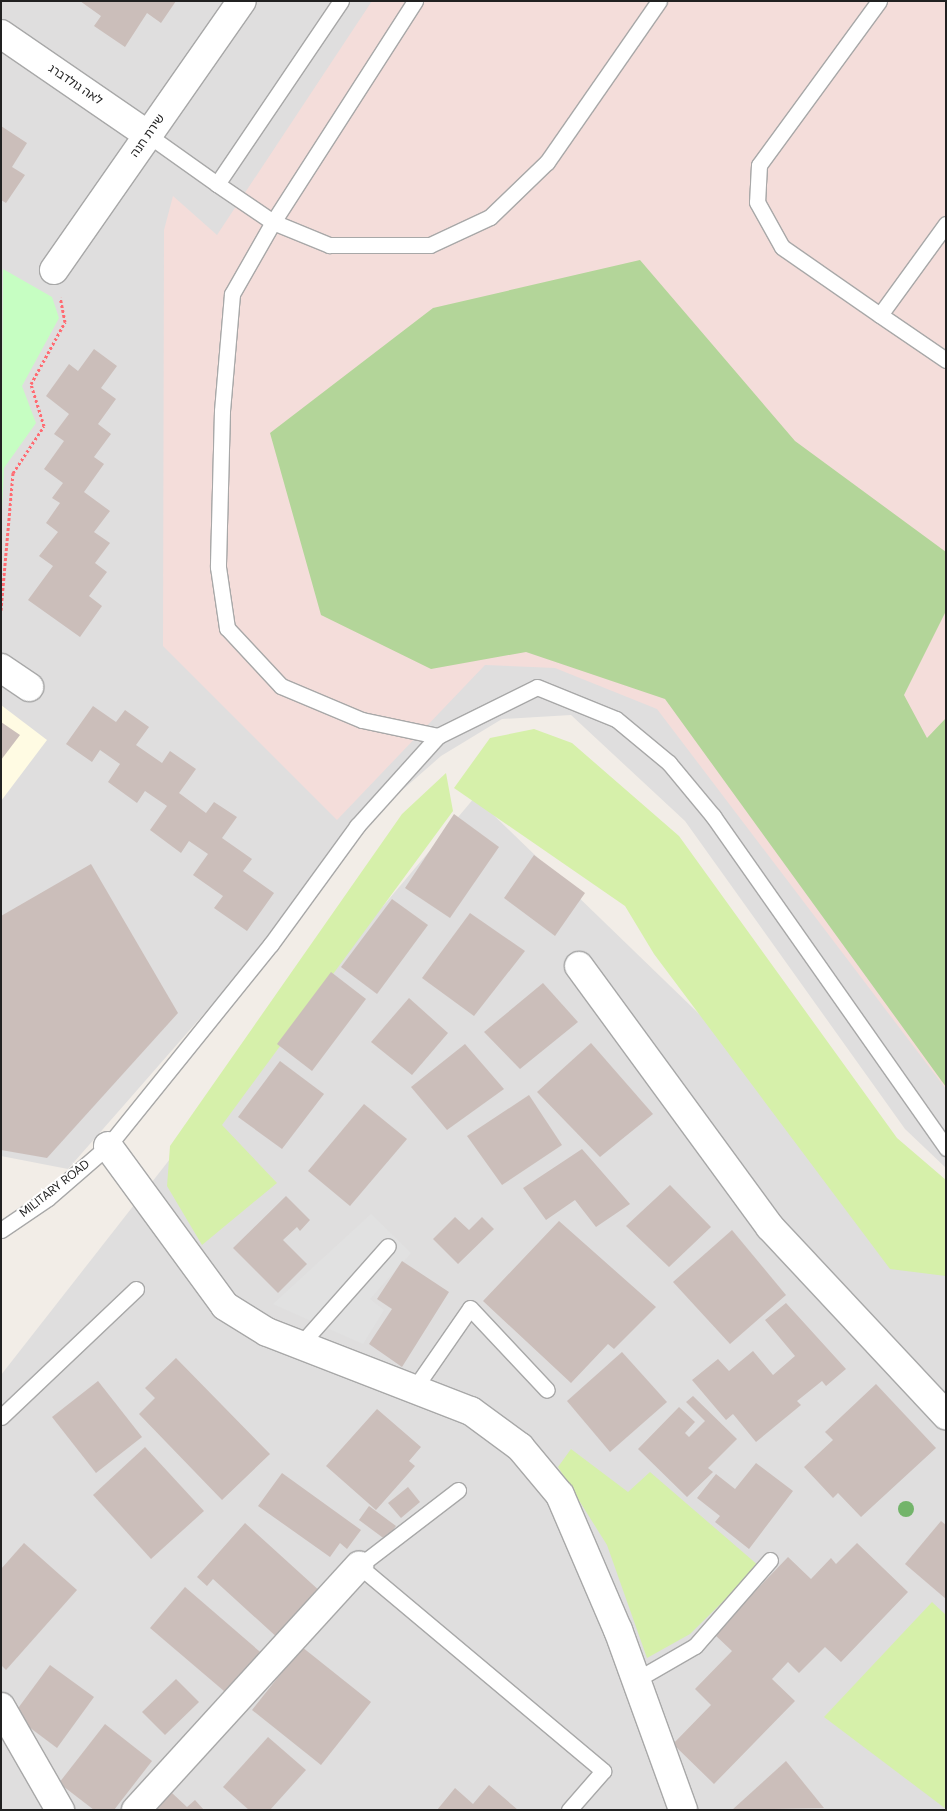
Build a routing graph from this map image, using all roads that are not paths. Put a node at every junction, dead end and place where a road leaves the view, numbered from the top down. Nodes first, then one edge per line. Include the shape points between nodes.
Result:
1 (242, 1) edge
2 (341, 1) edge
3 (415, 1) edge
4 (659, 1) edge
5 (879, 1) edge
6 (1, 34) edge
7 (148, 135) junction
8 (217, 184) junction
9 (273, 222) junction
10 (946, 224) edge
11 (54, 270) road end
12 (880, 314) junction
13 (946, 360) edge
14 (1, 668) edge
15 (28, 688) dead end
16 (438, 736) junction
17 (579, 966) dead end
18 (108, 1146) junction
19 (946, 1148) edge
20 (1, 1230) edge
21 (388, 1246) dead end
22 (136, 1289) dead end
23 (300, 1346) junction
24 (414, 1389) junction
25 (547, 1390) dead end
26 (946, 1415) edge
27 (1, 1417) edge
28 (458, 1490) dead end
29 (770, 1560) dead end
30 (359, 1566) junction
31 (636, 1680) junction
32 (1, 1707) edge
33 (60, 1810) edge
34 (136, 1810) edge
35 (569, 1810) edge
36 (682, 1810) edge

1 - 7 street, שירת חנה
2 - 8 lane
3 - 9 lane
4 - 9 lane via 547,162 490,217 430,245 329,245
5 - 12 lane via 759,165 757,202 782,247
6 - 7 street, לאה גולדברג
7 - 8 lane
7 - 11 street, שירת חנה
8 - 9 lane
9 - 16 lane via 232,294 222,411 218,568 227,628 281,686 362,720
10 - 12 lane
12 - 13 lane
14 - 15 street
16 - 18 lane, MILITARY ROAD via 357,826 259,959
16 - 19 lane via 537,687 616,719 669,764 713,816
17 - 26 street via 770,1227
18 - 20 lane, MILITARY ROAD via 48,1198
18 - 23 street via 226,1306 267,1332
21 - 23 lane
22 - 27 lane
23 - 24 street
24 - 25 lane via 470,1308
24 - 31 street via 471,1411 520,1447 560,1495
28 - 30 lane
29 - 31 lane via 695,1646
30 - 34 street
30 - 35 lane via 603,1771
31 - 36 street
32 - 33 street

